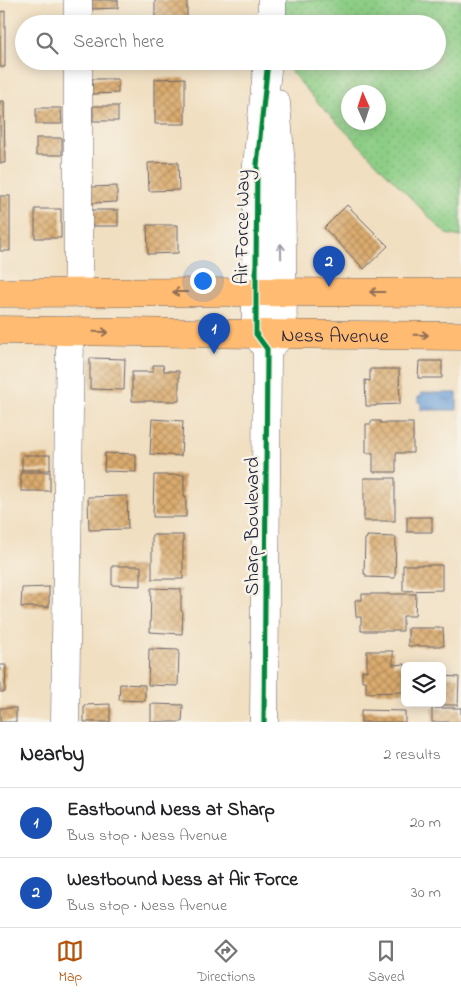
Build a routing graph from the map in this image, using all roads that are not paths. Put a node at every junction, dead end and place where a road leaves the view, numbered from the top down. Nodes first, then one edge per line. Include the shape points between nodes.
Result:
1 (78, 0) edge
2 (272, 0) edge
3 (78, 15) edge
4 (272, 15) edge
5 (78, 70) edge
6 (267, 70) edge
7 (275, 70) edge
8 (256, 292) junction
9 (282, 292) junction
10 (0, 293) edge
11 (80, 293) junction
12 (461, 293) edge
13 (0, 330) edge
14 (70, 331) junction
15 (461, 336) edge
16 (269, 339) junction
17 (65, 722) edge
18 (264, 722) edge

1 - 3 street
2 - 4 street
5 - 11 street
6 - 8 street, Air Force Way via 257,165
9 -> 7 street, Air Force Way via 281,167
8 - 9 main road
8 -> 11 main road
8 - 16 street, Air Force Way
12 -> 9 main road
9 - 16 street, Air Force Way
10 - 11 main road
13 - 14 main road, Ness Avenue
14 -> 16 main road, Ness Avenue
14 - 17 street
16 -> 15 main road, Ness Avenue
16 - 18 street, Sharp Boulevard

